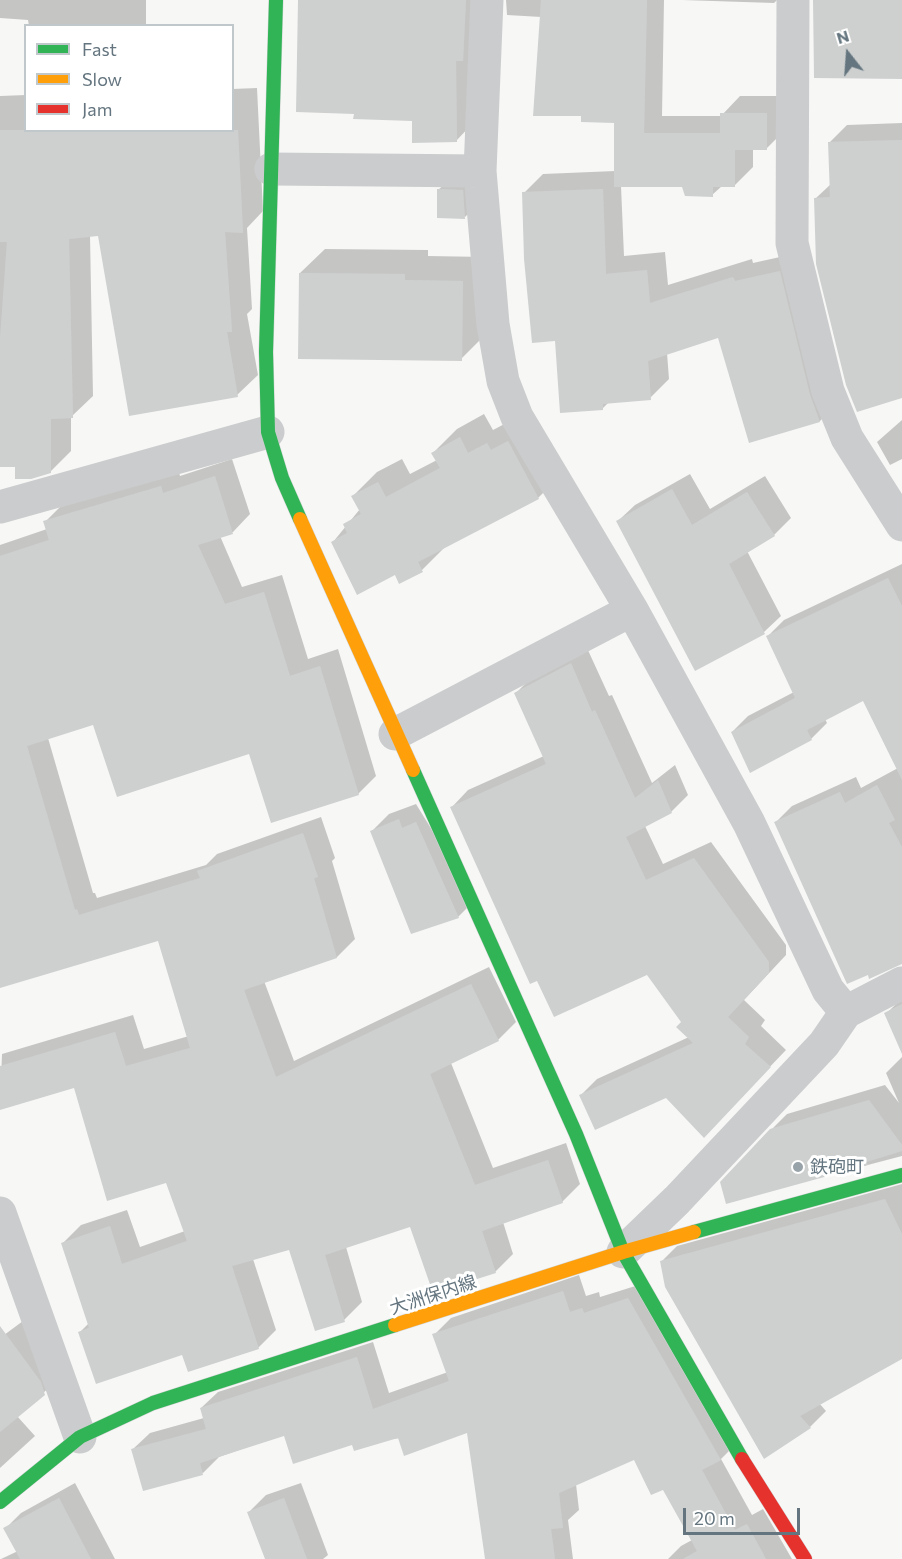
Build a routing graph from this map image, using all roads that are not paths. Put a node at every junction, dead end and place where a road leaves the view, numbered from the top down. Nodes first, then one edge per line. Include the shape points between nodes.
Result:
1 (276, 0) edge
2 (487, 0) edge
3 (793, 0) edge
4 (272, 169) junction
5 (480, 171) junction
6 (268, 432) junction
7 (0, 507) edge
8 (902, 525) edge
9 (632, 610) junction
10 (395, 734) junction
11 (902, 983) edge
12 (846, 1012) junction
13 (902, 1174) edge
14 (0, 1212) edge
15 (623, 1252) junction
16 (80, 1437) junction
17 (0, 1502) edge
18 (805, 1559) edge

1 - 4 street
2 - 5 street
3 - 8 street via 792,243 828,391 847,438
4 - 5 street
4 - 6 street via 266,352
5 - 9 street via 493,324 503,381 517,417
6 - 7 street
6 - 10 street via 282,478
9 - 10 street
9 - 12 street via 749,823 828,990
10 - 15 street via 576,1134
11 - 12 street
12 - 15 street via 824,1044
13 - 15 street, 大洲保内線
14 - 16 street
15 - 16 street, 大洲保内線 via 153,1403
15 - 18 street via 749,1471
16 - 17 street, 大洲保内線

